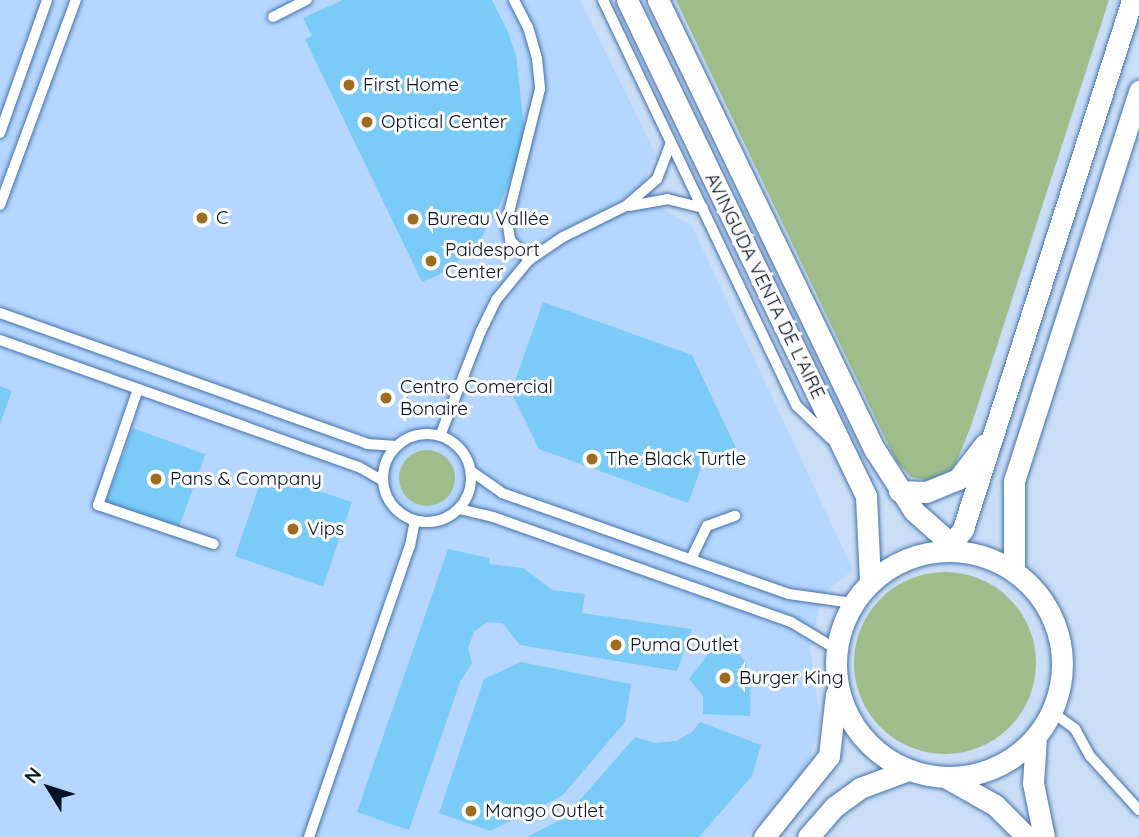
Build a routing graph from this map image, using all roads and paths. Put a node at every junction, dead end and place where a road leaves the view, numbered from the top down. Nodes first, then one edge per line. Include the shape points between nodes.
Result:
1 (47, 0) edge
2 (76, 0) edge
3 (307, 0) edge
4 (514, 0) edge
5 (603, 0) edge
6 (627, 0) edge
7 (658, 0) edge
8 (1132, 0) edge
9 (273, 17) dead end
10 (1139, 91) edge
11 (11, 102) junction
12 (0, 118) edge
13 (0, 133) edge
14 (671, 143) junction
15 (0, 205) edge
16 (626, 206) junction
17 (703, 208) junction
18 (529, 260) junction
19 (0, 313) edge
20 (0, 340) edge
21 (138, 389) junction
22 (996, 428) junction
23 (440, 436) junction
24 (397, 446) junction
25 (845, 453) junction
26 (471, 471) junction
27 (383, 481) junction
28 (899, 491) junction
29 (459, 509) junction
30 (735, 516) dead end
31 (415, 521) junction
32 (214, 544) dead end
33 (952, 548) junction
34 (691, 559) junction
35 (1014, 569) junction
36 (870, 581) junction
37 (852, 603) junction
38 (836, 649) junction
39 (837, 688) junction
40 (1052, 712) junction
41 (1036, 737) junction
42 (908, 771) junction
43 (947, 778) junction
44 (1139, 810) edge
45 (309, 837) edge
46 (764, 837) edge
47 (808, 837) edge
48 (1027, 837) edge
49 (1044, 837) edge

1 - 11 lane
2 - 15 lane
3 - 9 lane
4 - 18 lane via 528,27 540,89 507,220 510,240
5 - 14 lane
6 - 25 street, AVINGUDA VENTA DE L'AIRE
7 - 28 street, AVINGUDA VENTA DE L'AIRE
8 - 22 street
10 - 35 street via 1014,481
11 - 12 lane
11 - 13 lane
14 - 16 lane via 657,179
14 - 17 lane
16 - 17 lane via 667,199
16 - 18 lane via 563,237
17 - 25 lane via 797,405
18 - 23 lane via 491,310
19 - 24 lane via 367,444
20 - 21 lane
21 - 27 lane via 359,467
21 - 32 lane via 99,505
22 - 28 street via 958,479 926,492
22 - 33 street via 963,529
23 - 24 lane via 425,434
23 - 26 lane via 466,456
24 - 27 lane via 384,468
25 - 36 street, AVINGUDA VENTA DE L'AIRE via 866,496
26 - 29 lane via 467,498
26 - 34 lane via 502,493
27 - 31 lane via 393,506
28 - 33 street, AVINGUDA VENTA DE L'AIRE
29 - 31 lane via 438,521
29 - 38 lane via 791,622
30 - 34 lane via 707,526
31 - 45 lane
33 - 35 street via 987,556
33 - 36 street via 919,553
34 - 37 lane via 789,593
35 - 40 street via 1042,597 1059,633 1063,673
36 - 37 street
37 - 38 street
38 - 39 street
39 - 42 street via 846,715 862,738
39 - 46 street via 829,756
40 - 41 street
40 - 44 lane via 1075,729 1090,756
41 - 43 street via 1011,759 980,773
41 - 49 street via 1033,783
42 - 43 street
42 - 47 street via 860,788 834,807
43 - 48 street via 995,805

